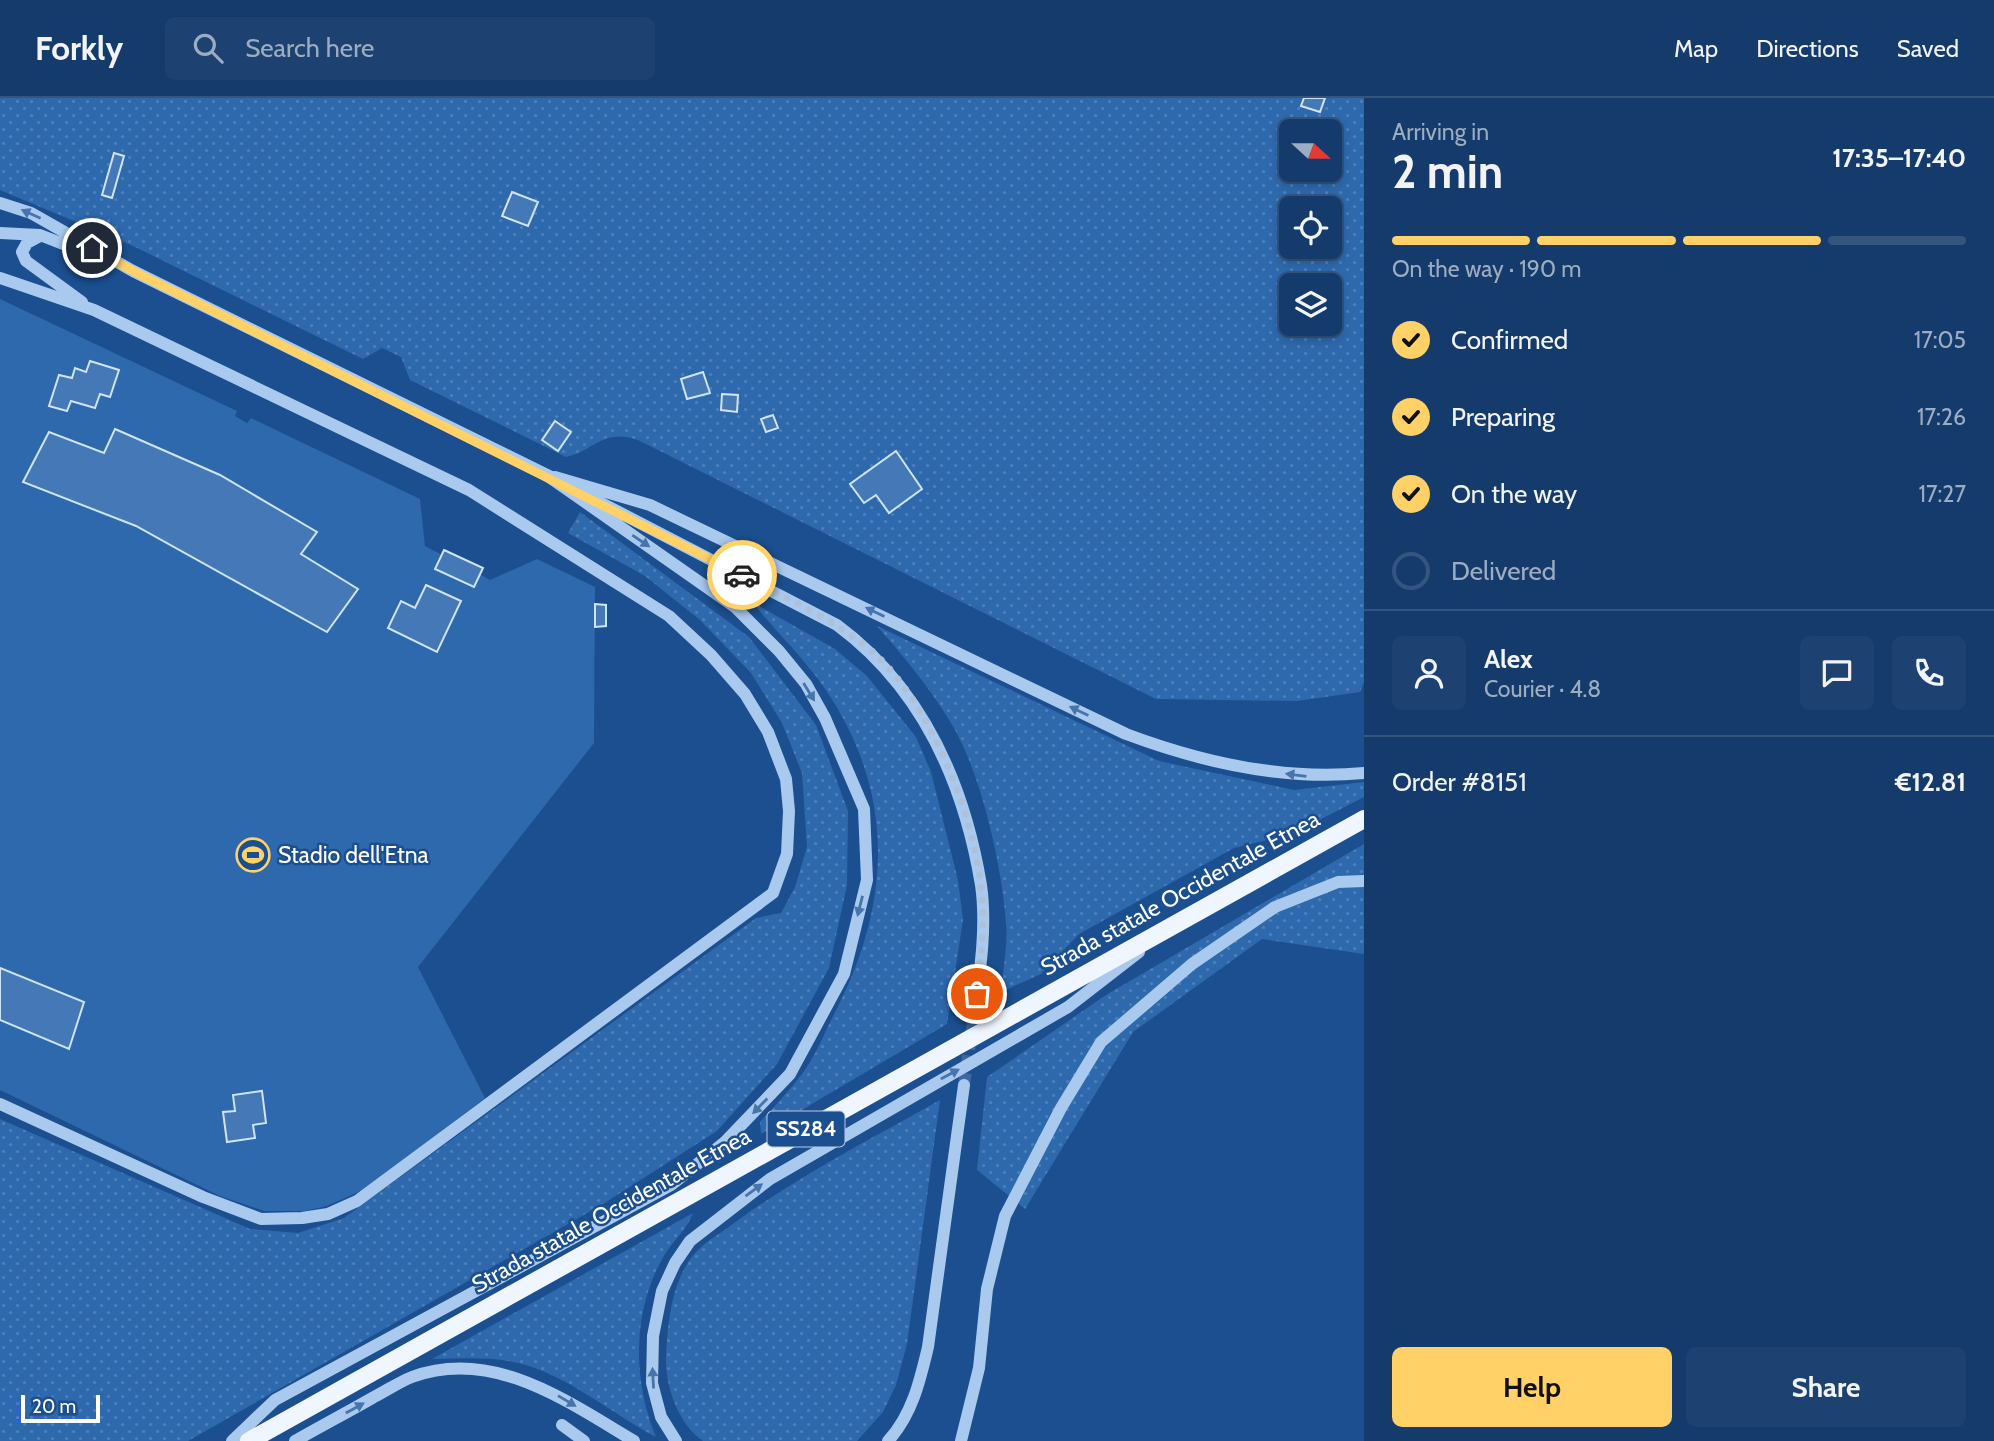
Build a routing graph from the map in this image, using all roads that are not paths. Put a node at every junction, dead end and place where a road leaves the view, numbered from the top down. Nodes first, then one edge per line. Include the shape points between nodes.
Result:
1 (0, 202) edge
2 (0, 233) edge
3 (40, 235) junction
4 (133, 271) junction
5 (0, 278) edge
6 (94, 310) junction
7 (545, 474) junction
8 (1364, 773) edge
9 (1364, 819) edge
10 (1364, 881) edge
11 (1174, 925) junction
12 (974, 1014) tunnel mouth
13 (964, 1085) tunnel mouth
14 (0, 1104) edge
15 (562, 1424) dead end
16 (232, 1441) edge
17 (250, 1441) edge
18 (295, 1441) edge
19 (584, 1441) edge
20 (634, 1441) edge
21 (676, 1441) edge
22 (888, 1441) edge
23 (961, 1441) edge

4 -> 1 street via 31,213
2 - 3 street
3 - 4 street
3 - 6 street via 22,252 26,261
4 - 7 street
5 - 6 street
6 - 14 street via 469,490 669,616 745,694 768,732 786,779 787,854 772,893 357,1201 328,1214 261,1219
8 -> 7 street via 1298,776 1158,746 650,505
7 - 12 street via 837,625 869,649 897,682 926,721 963,809 981,887 982,955
7 -> 16 street via 735,607 806,684 864,809 867,880 844,974 790,1074 725,1142 671,1185 275,1400
9 - 11 main road, Strada statale Occidentale Etnea / SS284
10 - 23 street via 1338,882 1275,907 1192,964 1101,1042 1005,1216 987,1289 979,1368
11 - 17 main road, Strada statale Occidentale Etnea / SS284
21 -> 11 street via 661,1417 652,1383 653,1336 662,1291 690,1241 770,1179 1068,1007
13 - 22 street via 928,1347 918,1389 899,1429
15 - 19 street
18 -> 20 street via 412,1377 449,1370 512,1375 546,1389

